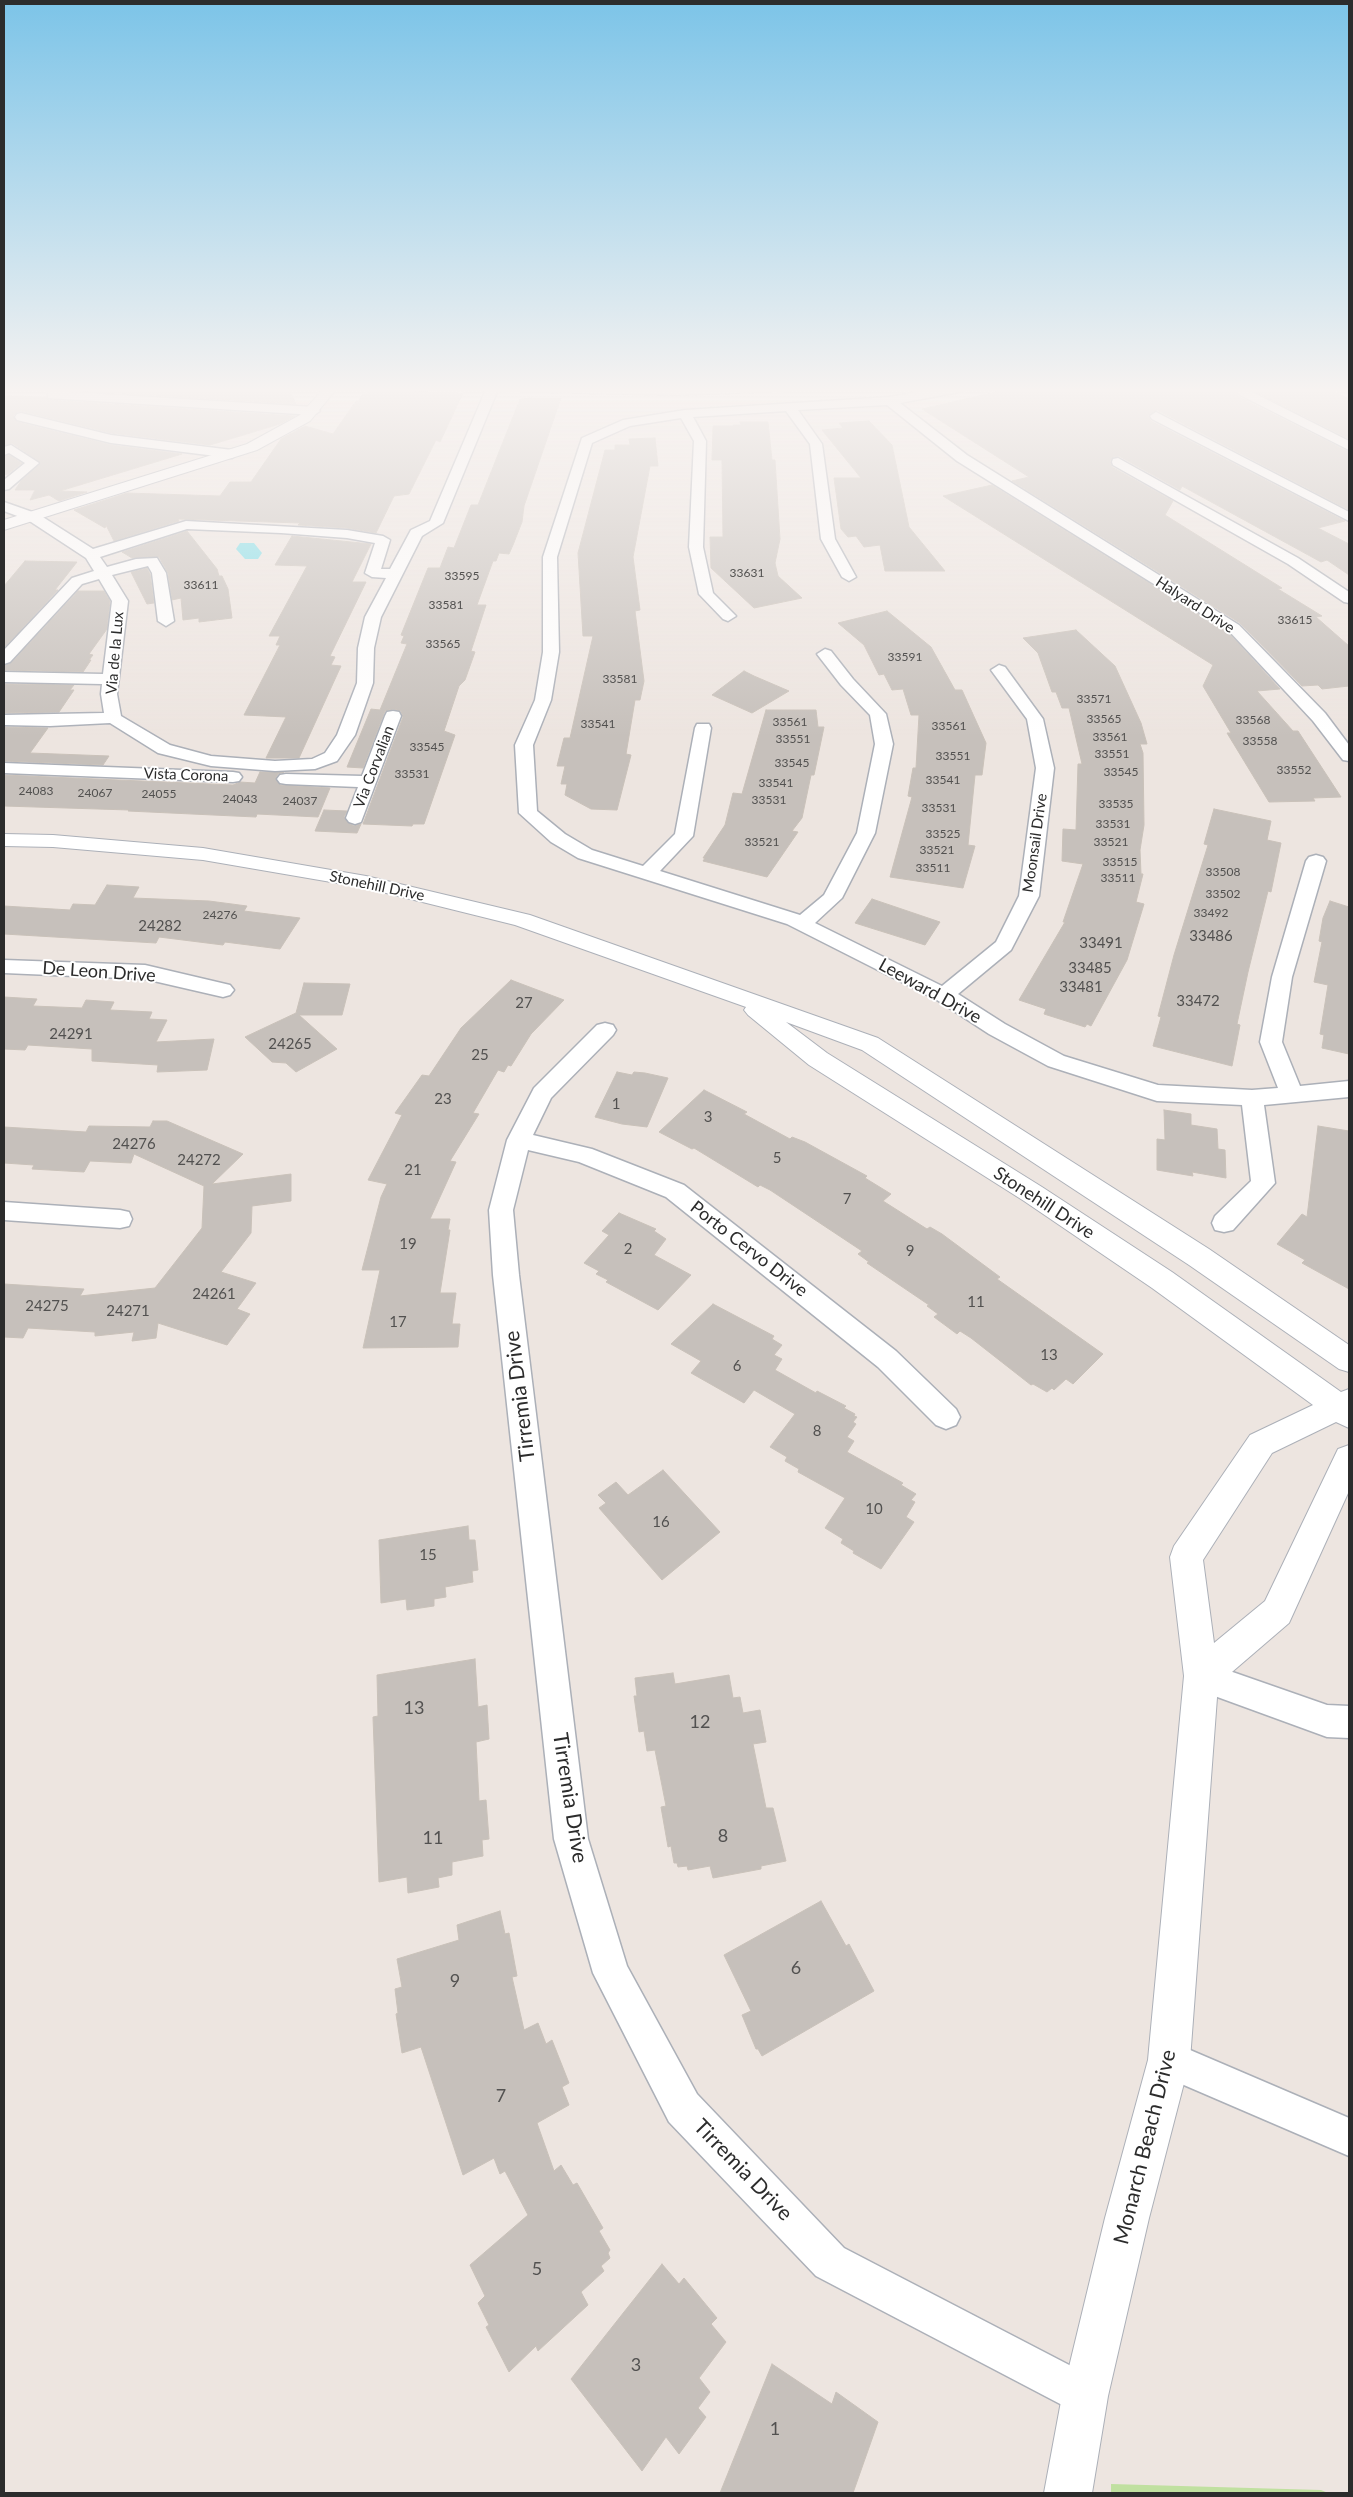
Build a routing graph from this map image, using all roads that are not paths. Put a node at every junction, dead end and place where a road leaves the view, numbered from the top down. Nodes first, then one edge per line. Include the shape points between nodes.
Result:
1 (76, 504) edge
2 (444, 504) edge
3 (567, 504) edge
4 (698, 504) edge
5 (824, 504) edge
6 (1035, 504) edge
7 (1191, 504) edge
8 (1323, 504) edge
9 (4, 506) edge
10 (33, 517) junction
11 (1349, 517) edge
12 (4, 526) edge
13 (92, 555) junction
14 (105, 573) junction
15 (395, 574) junction
16 (849, 577) dead end
17 (1349, 599) edge
18 (728, 616) dead end
19 (166, 621) dead end
20 (825, 654) dead end
21 (4, 658) edge
22 (999, 670) dead end
23 (4, 677) edge
24 (110, 680) junction
25 (393, 716) dead end
26 (113, 718) junction
27 (4, 720) edge
28 (703, 728) dead end
29 (1349, 756) edge
30 (4, 768) edge
31 (272, 772) junction
32 (368, 782) junction
33 (354, 818) dead end
34 (4, 840) edge
35 (1316, 861) dead end
36 (648, 872) junction
37 (802, 924) junction
38 (4, 966) edge
39 (223, 990) dead end
40 (737, 995) junction
41 (944, 995) junction
42 (605, 1030) dead end
43 (1349, 1089) edge
44 (1292, 1094) junction
45 (1252, 1098) junction
46 (519, 1140) junction
47 (4, 1211) edge
48 (120, 1219) dead end
49 (1224, 1223) dead end
50 (1349, 1360) edge
51 (1346, 1408) edge
52 (946, 1417) dead end
53 (1349, 1458) edge
54 (1200, 1676) junction
55 (1349, 1722) edge
56 (1170, 2060) junction
57 (1349, 2138) edge
58 (1085, 2396) junction
59 (1068, 2493) edge

1 - 10 street
2 - 15 street via 436,523 416,533
3 - 36 street, Leeward Drive via 550,557 551,652 542,700 524,745 528,813 558,838 585,854
4 - 18 street via 696,547 706,594
5 - 16 street via 828,539
6 - 29 street, Halyard Drive via 1234,628 1319,717
7 - 17 street via 1293,561
8 - 11 street
9 - 10 street, Via de la Lux
10 - 12 street
10 - 13 street, Via de la Lux
13 - 14 street, Via de la Lux
13 - 15 street via 186,525 337,533 383,540 372,573
14 - 19 street via 152,561 159,573
14 - 21 street via 77,580
14 - 24 street, Via de la Lux via 120,601
15 - 31 street via 373,617 366,648 365,683 346,736 331,757 315,764
20 - 37 street via 878,714 884,744 866,833 832,898
22 - 41 street, Moonsail Drive via 1035,719 1045,768 1029,896 1004,946
23 - 24 street
24 - 26 street, Via de la Lux
25 - 32 street, Via Corvalian
26 - 27 street
26 - 31 street, Via de la Lux via 164,749
28 - 36 street via 684,836
30 - 31 street, Vista Corona
31 - 32 street, Vista Corona
32 - 33 street, Via Corvalian
34 - 40 street, Stonehill Drive via 203,854 366,882 522,920
35 - 44 street via 1282,978 1271,1042
36 - 37 street, Leeward Drive
37 - 41 street, Leeward Drive
38 - 39 street, De Leon Drive via 145,972
40 - 50 street, Stonehill Drive via 870,1044 1199,1257
40 - 51 street, Stonehill Drive via 818,1059 1033,1194
41 - 45 street, Leeward Drive via 1056,1061 1157,1093
42 - 46 street, Tirremia Drive via 542,1094
43 - 44 street, Leeward Drive
44 - 45 street, Leeward Drive
45 - 49 street via 1264,1183
46 - 52 street, Porto Cervo Drive via 584,1155 675,1191 887,1359
46 - 58 street, Tirremia Drive via 502,1210 506,1275 571,1839 610,1973 683,2108 830,2262
47 - 48 street
51 - 54 street, Monarch Beach Drive via 1261,1444 1186,1557
53 - 54 street via 1276,1612
54 - 55 street via 1327,1721
54 - 56 street, Monarch Beach Drive
56 - 57 street
56 - 58 street, Monarch Beach Drive via 1127,2218
58 - 59 street, Monarch Beach Drive

